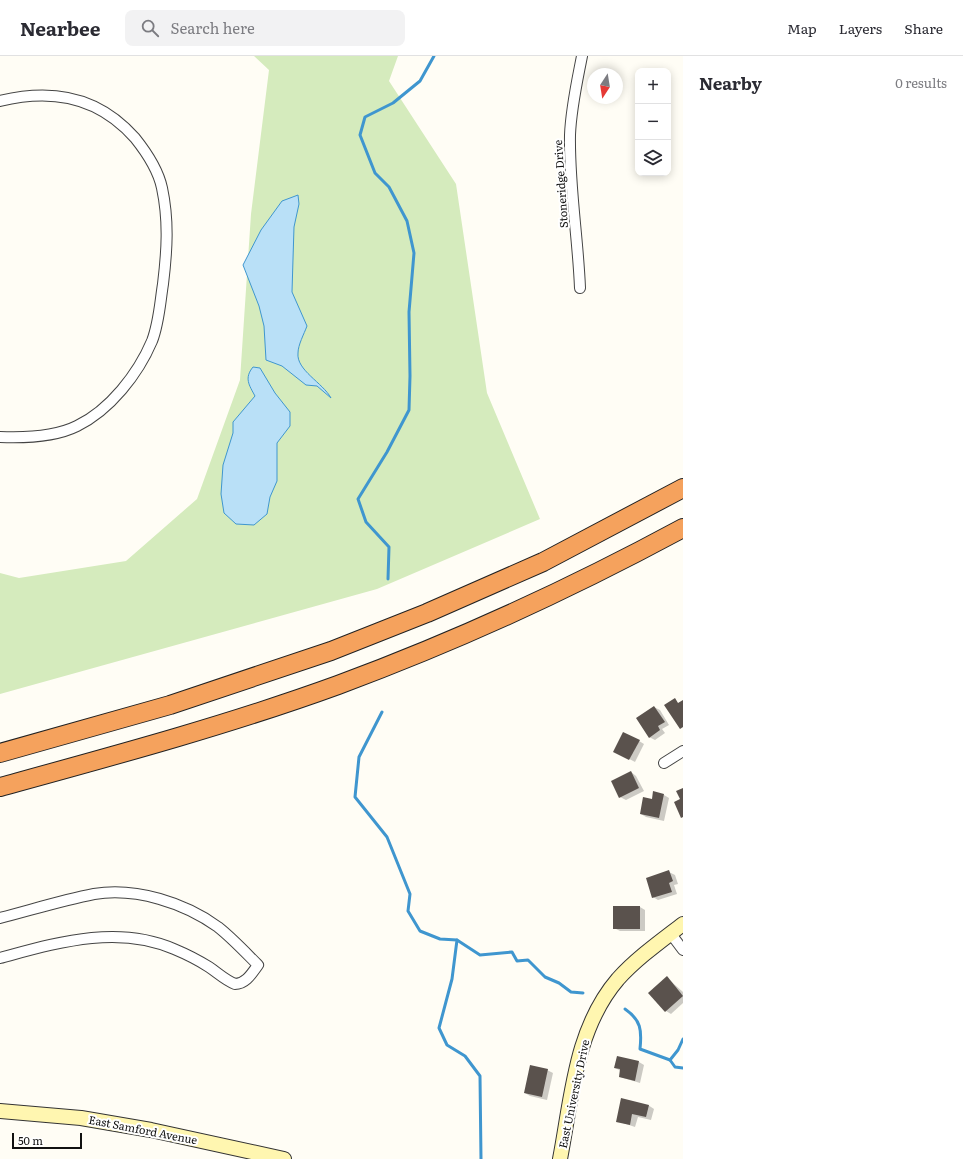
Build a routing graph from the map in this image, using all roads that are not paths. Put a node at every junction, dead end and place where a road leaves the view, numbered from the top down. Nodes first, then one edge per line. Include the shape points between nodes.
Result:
1 (582, 56) edge
2 (0, 101) edge
3 (580, 288) dead end
4 (0, 437) edge
5 (683, 488) edge
6 (683, 528) edge
7 (683, 752) edge
8 (0, 753) edge
9 (664, 763) dead end
10 (0, 787) edge
11 (0, 918) edge
12 (683, 924) edge
13 (671, 934) junction
14 (683, 950) edge
15 (0, 958) edge
16 (0, 1111) edge
17 (284, 1159) edge
18 (560, 1159) edge

1 - 3 street, Stoneridge Drive via 570,134
2 - 4 street via 25,95 48,95 80,101 110,115 140,144 154,166 162,188 168,231 153,340 143,360 114,398 74,427 48,434
5 - 8 highway via 543,562 427,613 331,651 170,705
6 - 10 highway via 535,603 422,652 344,682 221,724
7 - 9 street
11 - 15 street via 95,894 147,896 182,907 218,927 258,964 246,980 235,984 171,948 107,936 61,942
12 - 13 street, East University Drive
13 - 14 street
13 - 18 street, East University Drive via 627,970 595,1013 580,1052
16 - 17 street, East Samford Avenue via 80,1118 151,1130

